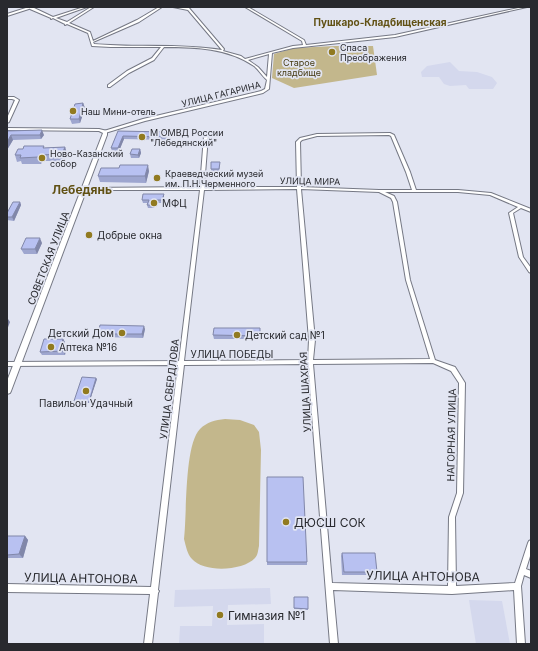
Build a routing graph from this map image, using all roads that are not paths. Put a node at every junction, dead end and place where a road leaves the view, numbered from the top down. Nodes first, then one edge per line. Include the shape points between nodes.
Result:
1 (32, 7) edge
2 (86, 7) edge
3 (94, 7) edge
4 (161, 7) edge
5 (174, 7) edge
6 (246, 7) edge
7 (526, 7) edge
8 (7, 15) edge
9 (52, 18) junction
10 (66, 24) junction
11 (92, 42) junction
12 (305, 46) junction
13 (163, 47) junction
14 (223, 50) junction
15 (271, 53) junction
16 (245, 60) junction
17 (267, 79) junction
18 (109, 86) dead end
19 (7, 98) edge
20 (7, 122) edge
21 (7, 129) edge
22 (105, 132) junction
23 (206, 136) dead end
24 (202, 188) junction
25 (299, 188) junction
26 (85, 189) junction
27 (379, 191) junction
28 (414, 191) junction
29 (521, 207) junction
30 (531, 211) edge
31 (531, 270) edge
32 (433, 361) junction
33 (310, 362) junction
34 (181, 363) junction
35 (7, 364) edge
36 (17, 364) junction
37 (7, 391) edge
38 (531, 543) edge
39 (522, 572) junction
40 (531, 575) edge
41 (329, 586) junction
42 (517, 586) junction
43 (7, 588) edge
44 (452, 590) junction
45 (155, 591) junction
46 (148, 644) edge
47 (334, 644) edge
48 (521, 644) edge

1 - 8 main road
1 - 9 street, УЛИЦА ГАГАРИНА
2 - 9 street
3 - 10 street
4 - 11 street
5 - 14 street via 189,9
6 - 12 street via 303,41
7 - 12 street via 395,36
9 - 10 street, УЛИЦА ГАГАРИНА
10 - 11 street, УЛИЦА ГАГАРИНА via 89,33
11 - 13 street, УЛИЦА ГАГАРИНА via 92,45 106,47
12 - 15 street
13 - 14 street, УЛИЦА ГАГАРИНА
13 - 18 street via 153,59
14 - 16 street, УЛИЦА ГАГАРИНА
15 - 16 street
15 - 17 street
16 - 17 street, УЛИЦА ГАГАРИНА via 255,65
17 - 22 street, УЛИЦА ГАГАРИНА via 267,89 262,92
19 - 20 street via 17,100
21 - 22 main road
22 - 26 main road, СОВЕТСКАЯ УЛИЦА
23 - 24 street, УЛИЦА СВЕРДЛОВА
24 - 25 street, УЛИЦА МИРА
24 - 26 street, УЛИЦА МИРА
24 - 34 street, УЛИЦА СВЕРДЛОВА
25 - 27 street, УЛИЦА МИРА
25 - 28 street, УЛИЦА ШАХРАЯ via 300,139 317,135 390,134
25 - 33 street, УЛИЦА ШАХРАЯ via 312,340
26 - 36 main road, СОВЕТСКАЯ УЛИЦА
27 - 28 street, УЛИЦА МИРА
27 - 32 street via 393,197 395,202 408,280
28 - 29 street, УЛИЦА МИРА via 491,194
29 - 30 street, УЛИЦА МИРА
29 - 31 street via 511,213 521,257
32 - 33 street, УЛИЦА ПОБЕДЫ
32 - 44 street, НАГОРНАЯ УЛИЦА via 453,368 462,383 460,493 452,517
33 - 34 street, УЛИЦА ПОБЕДЫ
33 - 41 street, УЛИЦА ШАХРАЯ
34 - 36 street, УЛИЦА ПОБЕДЫ
34 - 45 street, УЛИЦА СВЕРДЛОВА
35 - 36 street, УЛИЦА ПОБЕДЫ
36 - 37 main road, СОВЕТСКАЯ УЛИЦА
38 - 39 street
39 - 40 street
39 - 42 street
41 - 44 street, УЛИЦА АНТОНОВА
41 - 47 street, УЛИЦА ШАХРАЯ
42 - 44 street, УЛИЦА АНТОНОВА
42 - 48 street
43 - 45 street, УЛИЦА АНТОНОВА
45 - 46 street, УЛИЦА СВЕРДЛОВА

